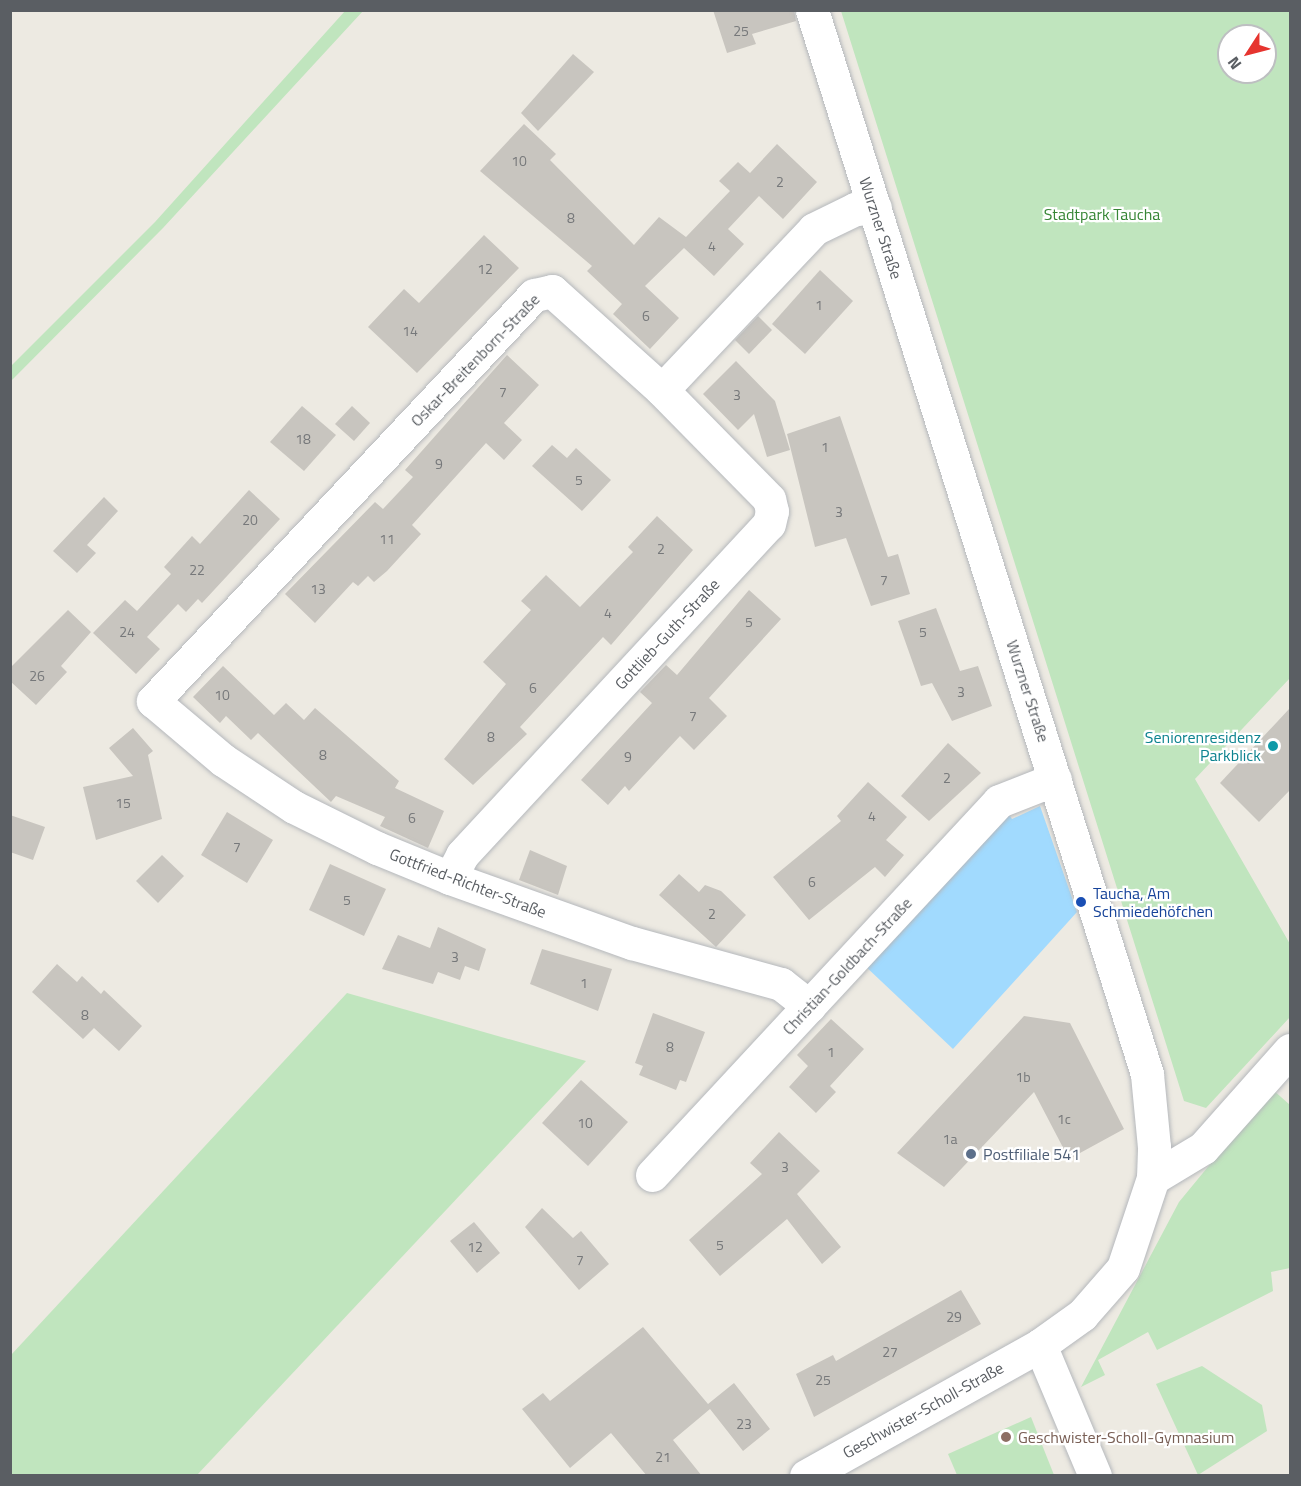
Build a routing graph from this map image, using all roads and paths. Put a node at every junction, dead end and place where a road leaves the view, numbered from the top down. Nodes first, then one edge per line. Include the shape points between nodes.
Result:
1 (812, 10) edge
2 (875, 208) junction
3 (662, 390) junction
4 (153, 701) joint
5 (1056, 779) junction
6 (450, 878) junction
7 (809, 1006) junction
8 (1290, 1050) edge
9 (652, 1175) dead end
10 (1153, 1178) junction
11 (1040, 1345) junction
12 (806, 1476) edge
13 (1095, 1476) edge

1 - 2 street, Wurzner Straße
2 - 3 street via 855,209 814,229
2 - 5 street, Wurzner Straße
3 - 4 street, Oskar-Breitenborn-Straße via 552,291 534,295
3 - 6 street, Gottlieb-Guth-Straße via 769,499 769,524 462,855
4 - 6 street, Gottfried-Richter-Straße via 223,760 294,807
5 - 7 street, Christian-Goldbach-Straße via 999,801
5 - 10 street, Wurzner Straße via 1147,1074
6 - 7 street, Gottfried-Richter-Straße via 709,968 781,984
7 - 9 street, Christian-Goldbach-Straße
8 - 10 street via 1203,1148
10 - 11 street, Wurzner Straße via 1118,1275 1082,1315
11 - 12 street, Geschwister-Scholl-Straße
11 - 13 street

